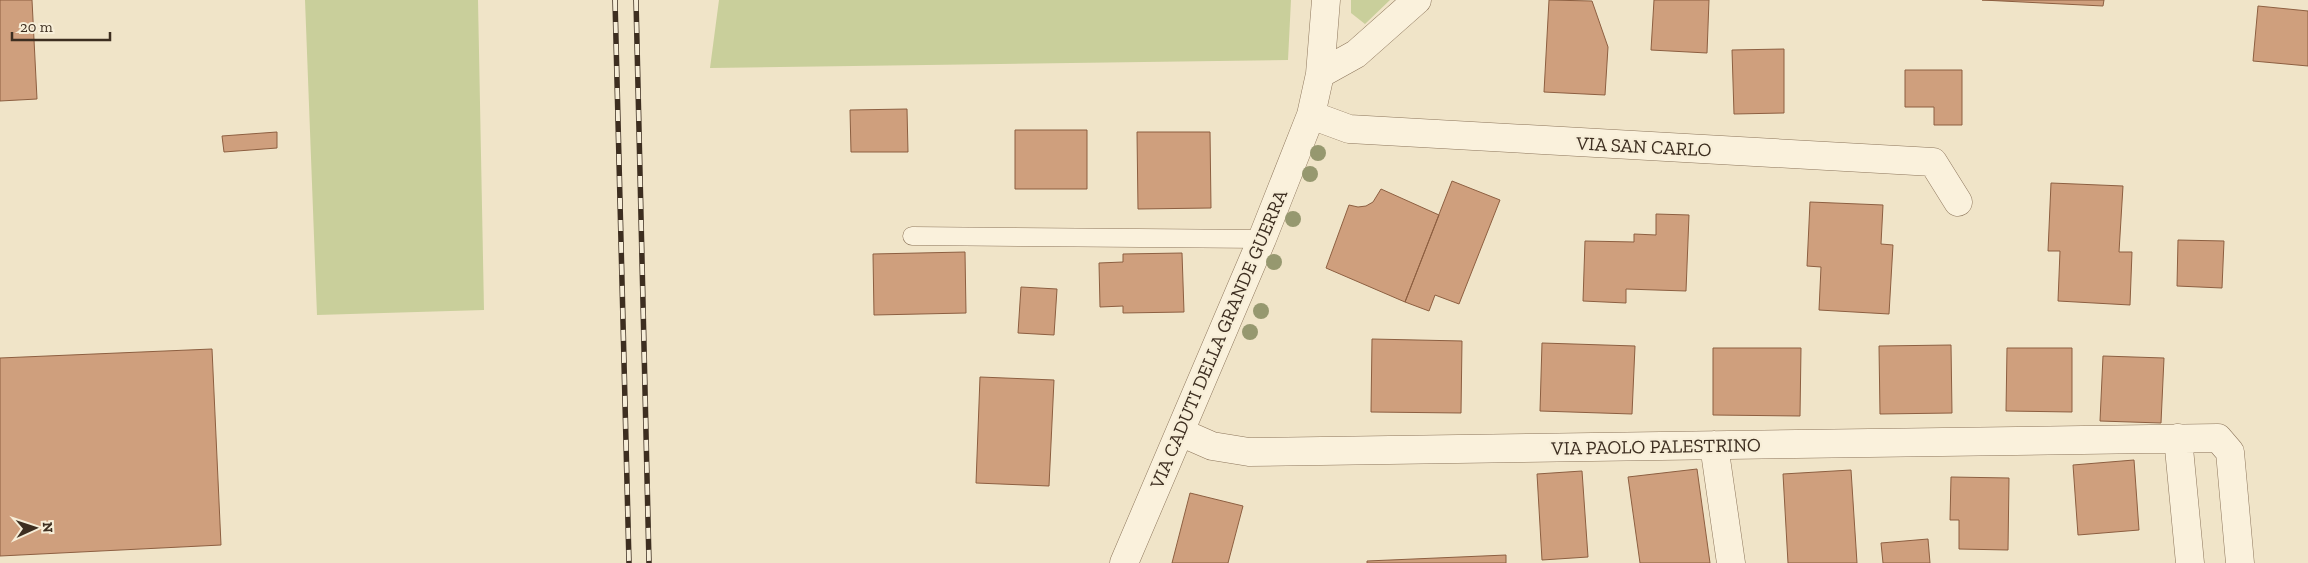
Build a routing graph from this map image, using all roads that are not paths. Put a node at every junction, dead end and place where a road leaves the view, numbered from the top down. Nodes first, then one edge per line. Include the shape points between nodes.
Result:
1 (1326, 0) edge
2 (1417, 0) edge
3 (1320, 74) junction
4 (1311, 115) junction
5 (1958, 202) dead end
6 (912, 236) dead end
7 (1262, 239) junction
8 (1180, 432) junction
9 (2178, 438) junction
10 (1714, 445) junction
11 (1124, 563) edge
12 (1731, 563) edge
13 (2190, 563) edge
14 (2240, 563) edge

1 - 3 street, VIA CADUTI DELLA GRANDE GUERRA
2 - 3 street via 1356,54
3 - 4 street, VIA CADUTI DELLA GRANDE GUERRA
4 - 5 street, VIA SAN CARLO via 1348,130 1933,162
4 - 7 street, VIA CADUTI DELLA GRANDE GUERRA
6 - 7 lane
7 - 8 street, VIA CADUTI DELLA GRANDE GUERRA
8 - 10 street, VIA PAOLO PALESTRINO via 1212,446 1249,452
8 - 11 street, VIA CADUTI DELLA GRANDE GUERRA
9 - 10 street, VIA PAOLO PALESTRINO
9 - 13 street
9 - 14 street, VIA PAOLO PALESTRINO via 2218,438 2230,452
10 - 12 street

